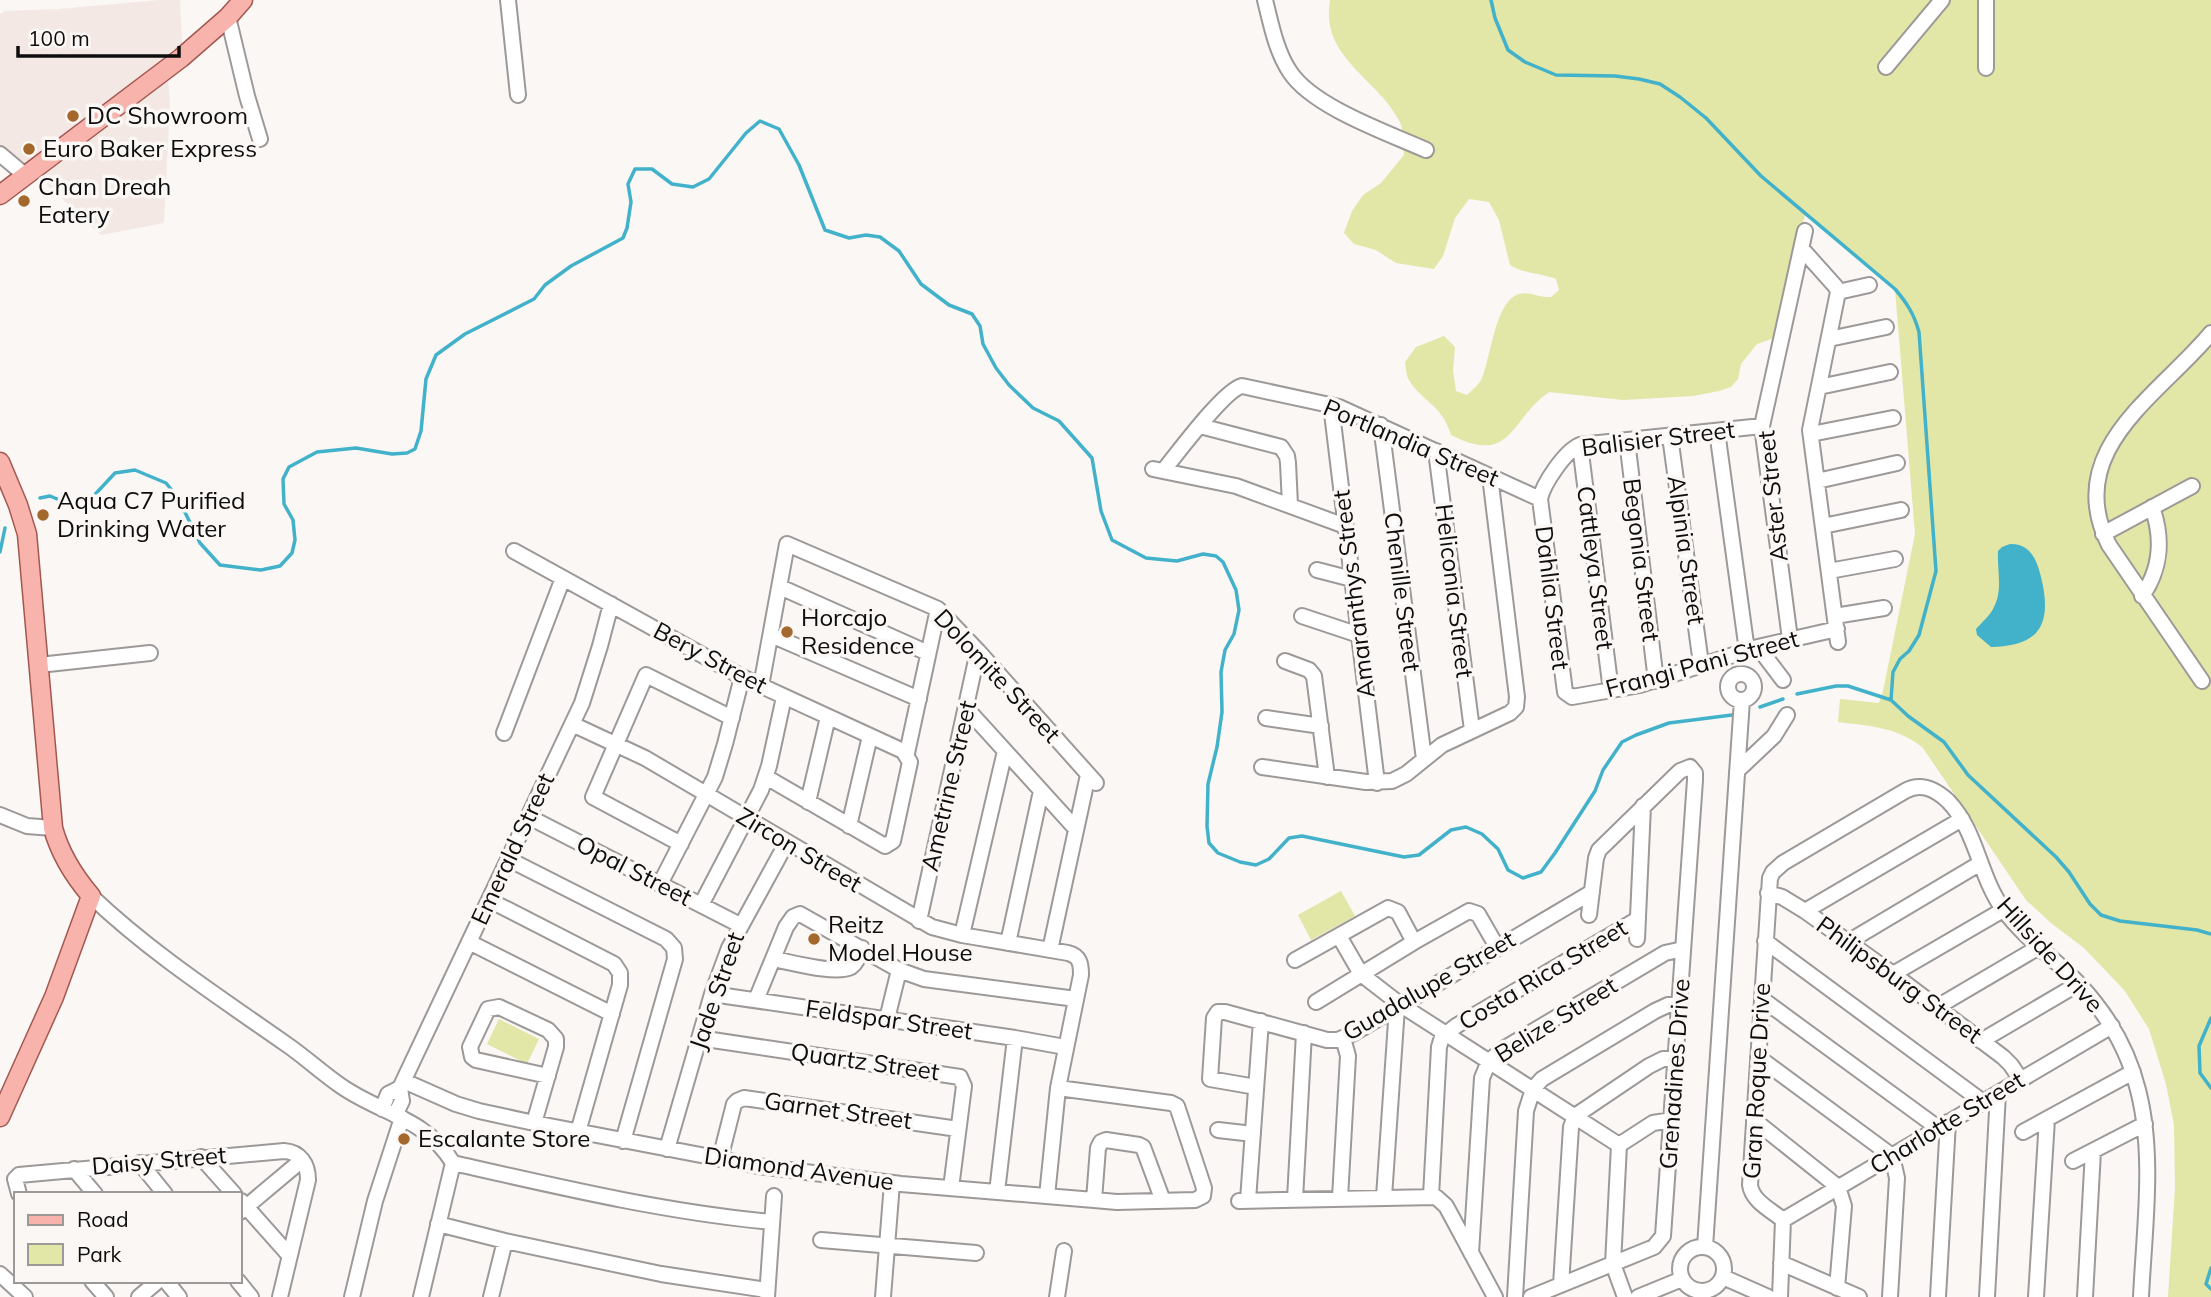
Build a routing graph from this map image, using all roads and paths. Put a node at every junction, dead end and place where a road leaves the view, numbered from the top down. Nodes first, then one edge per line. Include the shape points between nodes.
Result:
1 (243, 0) edge
2 (508, 0) edge
3 (1265, 0) edge
4 (1942, 0) edge
5 (1986, 0) edge
6 (228, 17) junction
7 (1886, 66) dead end
8 (1986, 68) dead end
9 (518, 95) dead end
10 (260, 139) dead end
11 (1426, 150) dead end
12 (0, 154) edge
13 (26, 176) junction
14 (0, 195) edge
15 (1805, 231) dead end
16 (1802, 249) junction
17 (1869, 285) dead end
18 (1838, 292) junction
19 (1886, 327) dead end
20 (2211, 333) edge
21 (1829, 339) junction
22 (1890, 372) dead end
23 (1819, 387) junction
24 (1331, 405) junction
25 (1893, 418) dead end
26 (1381, 425) junction
27 (1200, 426) junction
28 (1762, 426) junction
29 (1717, 431) junction
30 (1811, 434) junction
31 (1670, 436) junction
32 (1627, 440) junction
33 (1580, 445) junction
34 (1436, 451) junction
35 (0, 462) edge
36 (1897, 463) dead end
37 (1490, 476) junction
38 (1817, 481) junction
39 (2192, 485) dead end
40 (1540, 499) junction
41 (1290, 505) junction
42 (2152, 507) junction
43 (1901, 510) dead end
44 (1345, 526) junction
45 (1823, 526) junction
46 (2103, 534) junction
47 (514, 551) dead end
48 (1895, 559) dead end
49 (1317, 570) dead end
50 (1829, 571) junction
51 (563, 578) junction
52 (1352, 579) junction
53 (779, 587) junction
54 (2142, 596) junction
55 (611, 604) junction
56 (1884, 608) dead end
57 (938, 609) junction
58 (1302, 616) dead end
59 (1837, 629) junction
60 (771, 635) junction
61 (1359, 635) junction
62 (1790, 639) junction
63 (978, 651) junction
64 (1747, 651) junction
65 (150, 653) dead end
66 (928, 653) junction
67 (1285, 661) dead end
68 (1701, 664) junction
69 (39, 665) junction
70 (742, 677) junction
71 (1783, 680) dead end
72 (1656, 681) junction
73 (2202, 681) dead end
74 (761, 686) junction
75 (1611, 691) junction
76 (1567, 695) joint
77 (784, 697) junction
78 (919, 699) junction
79 (967, 709) junction
80 (1787, 715) dead end
81 (828, 717) junction
82 (732, 718) junction
83 (1266, 718) dead end
84 (572, 724) junction
85 (1321, 726) junction
86 (1472, 730) junction
87 (504, 733) dead end
88 (870, 736) junction
89 (617, 743) junction
90 (1005, 751) junction
91 (908, 755) junction
92 (1424, 759) junction
93 (1262, 767) dead end
94 (1737, 771) junction
95 (766, 777) junction
96 (1327, 777) junction
97 (1377, 783) junction
98 (1041, 791) junction
99 (707, 795) junction
100 (808, 802) junction
101 (1643, 806) junction
102 (0, 815) edge
103 (528, 817) junction
104 (746, 818) junction
105 (1962, 819) junction
106 (849, 826) junction
107 (53, 828) junction
108 (1076, 829) junction
109 (787, 842) junction
110 (681, 844) junction
111 (508, 859) junction
112 (1979, 864) junction
113 (660, 884) junction
114 (1592, 892) junction
115 (1768, 893) junction
116 (91, 897) junction
117 (489, 900) junction
118 (701, 905) junction
119 (2003, 910) junction
120 (1805, 911) junction
121 (1589, 915) dead end
122 (1638, 919) junction
123 (919, 921) junction
124 (740, 925) junction
125 (962, 935) junction
126 (1339, 936) junction
127 (1637, 939) dead end
128 (1765, 940) junction
129 (469, 942) junction
130 (1414, 942) junction
131 (1848, 942) junction
132 (1008, 943) junction
133 (1497, 947) junction
134 (2039, 947) junction
135 (862, 948) junction
136 (1683, 949) junction
137 (1050, 950) junction
138 (774, 959) junction
139 (1296, 960) dead end
140 (899, 970) junction
141 (1361, 974) junction
142 (1893, 974) junction
143 (2078, 984) junction
144 (712, 993) junction
145 (1076, 999) junction
146 (1762, 999) junction
147 (756, 1000) junction
148 (1316, 1002) dead end
149 (1680, 1004) junction
150 (1399, 1006) junction
151 (1937, 1007) junction
152 (611, 1014) junction
153 (887, 1019) junction
154 (1261, 1021) junction
155 (2112, 1026) junction
156 (1304, 1033) junction
157 (1446, 1033) junction
158 (699, 1038) junction
159 (1015, 1038) junction
160 (1343, 1038) junction
161 (1981, 1041) junction
162 (1065, 1047) junction
163 (1758, 1057) junction
164 (1676, 1059) junction
165 (1489, 1061) junction
166 (2133, 1072) junction
167 (548, 1076) junction
168 (2021, 1080) junction
169 (402, 1084) junction
170 (1256, 1087) junction
171 (1058, 1088) junction
172 (1533, 1089) junction
173 (1998, 1093) junction
174 (1983, 1102) junction
175 (393, 1114) junction
176 (1575, 1116) junction
177 (0, 1117) edge
178 (1672, 1119) junction
179 (2047, 1119) junction
180 (1754, 1120) junction
181 (534, 1124) junction
182 (2144, 1124) junction
183 (1943, 1125) junction
184 (958, 1129) junction
185 (1218, 1130) dead end
186 (578, 1132) junction
187 (2023, 1132) dead end
188 (1253, 1134) junction
189 (623, 1141) junction
190 (1619, 1144) junction
191 (667, 1149) junction
192 (2093, 1151) junction
193 (1892, 1156) junction
194 (201, 1157) junction
195 (720, 1159) junction
196 (302, 1160) junction
197 (2073, 1161) dead end
198 (140, 1163) junction
199 (453, 1163) junction
200 (74, 1169) junction
201 (897, 1183) junction
202 (1839, 1187) junction
203 (951, 1188) junction
204 (18, 1192) edge
205 (92, 1192) edge
206 (164, 1192) edge
207 (232, 1192) edge
208 (998, 1192) junction
209 (774, 1196) dead end
210 (1047, 1196) junction
211 (1431, 1196) junction
212 (1384, 1197) junction
213 (1340, 1198) junction
214 (1295, 1199) junction
215 (1094, 1200) junction
216 (1163, 1201) junction
217 (242, 1207) edge
218 (1783, 1220) junction
219 (772, 1222) junction
220 (438, 1224) junction
221 (821, 1240) dead end
222 (505, 1241) junction
223 (892, 1246) junction
224 (1705, 1247) junction
225 (1064, 1251) dead end
226 (976, 1253) dead end
227 (1471, 1253) junction
228 (289, 1255) junction
229 (1781, 1263) junction
230 (1613, 1264) junction
231 (0, 1274) edge
232 (1723, 1277) junction
233 (1682, 1279) junction
234 (94, 1283) edge
235 (156, 1283) edge
236 (168, 1283) edge
237 (240, 1283) edge
238 (1561, 1285) junction
239 (1837, 1288) junction
240 (767, 1293) edge
241 (25, 1297) edge
242 (106, 1297) edge
243 (139, 1297) edge
244 (179, 1297) edge
245 (251, 1297) edge
246 (280, 1297) edge
247 (352, 1297) edge
248 (421, 1297) edge
249 (491, 1297) edge
250 (883, 1297) edge
251 (892, 1297) edge
252 (1057, 1297) edge
253 (1495, 1297) edge
254 (1515, 1297) edge
255 (1531, 1297) edge
256 (1625, 1297) edge
257 (1638, 1297) edge
258 (1768, 1297) edge
259 (1780, 1297) edge
260 (1859, 1297) edge
261 (1890, 1297) edge
262 (1938, 1297) edge
263 (1987, 1297) edge
264 (2036, 1297) edge
265 (2085, 1297) edge
266 (2141, 1297) edge

1 - 6 main road
2 - 9 street
3 - 11 street via 1282,55 1303,87 1352,117
4 - 7 street
5 - 8 street
6 - 10 street
6 - 13 main road
12 - 13 street
13 - 14 main road
15 - 16 street, Aster Street
16 - 18 street
16 - 28 street, Aster Street
17 - 18 street
18 - 21 street
19 - 21 street
20 - 46 street via 2113,438 2099,480 2097,501
21 - 23 street
22 - 23 street
23 - 30 street
24 - 26 street, Portlandia Street
24 - 27 street, Portlandia Street via 1238,387
24 - 44 street, Amaranthys Street
25 - 30 street
26 - 34 street, Portlandia Street
26 - 92 street, Chenille Street
27 - 41 street via 1281,447 1287,456
27 - 41 street via 1158,470 1236,486
28 - 29 street, Balisier Street
28 - 62 street, Aster Street
29 - 31 street, Balisier Street
29 - 64 street
30 - 38 street
31 - 32 street, Balisier Street
31 - 68 street, Alpinia Street
32 - 33 street, Balisier Street
32 - 72 street, Begonia Street
33 - 40 street, Balisier Street via 1561,462
33 - 75 street, Cattleya Street
34 - 37 street, Portlandia Street
34 - 86 street, Heliconia Street
35 - 69 main road via 27,534
36 - 38 street
37 - 40 street, Portlandia Street
37 - 86 street via 1517,697 1510,713
38 - 45 street
39 - 42 street
40 - 76 street, Dahlia Street
41 - 44 street
42 - 46 street
42 - 54 street via 2160,551
43 - 45 street
44 - 52 street, Amaranthys Street
45 - 50 street
46 - 54 street
47 - 51 street, Bery Street
48 - 50 street
49 - 52 street
50 - 59 street
51 - 55 street, Bery Street
51 - 87 street
52 - 61 street, Amaranthys Street
53 - 57 street, Dolomite Street via 788,544
53 - 60 street, Dolomite Street
53 - 66 street
54 - 73 street
55 - 70 street, Bery Street
55 - 84 street, Emerald Street
56 - 59 street, Frangi Pani Street
57 - 63 street, Dolomite Street
57 - 66 street
58 - 61 street
59 - 62 street, Frangi Pani Street
60 - 74 street, Dolomite Street
60 - 78 street
61 - 97 street, Amaranthys Street
62 - 64 street, Frangi Pani Street
63 - 79 street, Ametrine Street
63 - 108 street, Dolomite Street via 1092,779
64 - 68 street, Frangi Pani Street
64 - 71 street
64 - 94 street via 1739,674 1728,686 1734,698 1742,700
65 - 69 street
66 - 78 street
67 - 85 street via 1313,672
68 - 72 street, Frangi Pani Street
69 - 107 main road
70 - 74 street, Bery Street
70 - 82 street
72 - 75 street, Frangi Pani Street
74 - 77 street, Bery Street
75 - 76 street, Frangi Pani Street
77 - 81 street, Bery Street
77 - 95 street
78 - 91 street
79 - 90 street
79 - 123 street, Ametrine Street
80 - 94 street via 1774,736
81 - 88 street, Bery Street
81 - 100 street
82 - 89 street via 646,675
82 - 99 street
83 - 85 street
84 - 89 street, Zircon Street
84 - 103 street, Emerald Street
85 - 96 street
86 - 92 street
88 - 91 street, Bery Street
88 - 106 street
89 - 99 street, Zircon Street
89 - 110 street via 593,797
90 - 98 street
90 - 125 street
91 - 106 street via 911,767 893,841 881,845
92 - 97 street via 1399,778
93 - 96 street
94 - 224 street
95 - 100 street
95 - 104 street
96 - 97 street
98 - 108 street
98 - 132 street
99 - 104 street, Zircon Street
99 - 110 street
100 - 106 street
101 - 114 street via 1599,850
101 - 122 street, Costa Rica Street
101 - 136 street, Grenadines Drive via 1679,771 1690,767 1695,773
102 - 107 street via 27,826
103 - 111 street, Emerald Street
103 - 113 street, Opal Street
104 - 109 street, Zircon Street
104 - 118 street
105 - 112 street, Hillside Drive
105 - 115 street, Hillside Drive via 1930,788 1911,788 1777,867
105 - 120 street
107 - 116 main road via 71,869
108 - 137 street
109 - 123 street, Zircon Street
109 - 124 street, Jade Street
110 - 113 street
111 - 117 street, Emerald Street
111 - 189 street via 666,939 674,948 675,959
112 - 119 street, Hillside Drive
112 - 131 street
113 - 118 street, Opal Street
114 - 121 street
114 - 133 street, Guadalupe Street
115 - 120 street, Philipsburg Street
115 - 128 street, Gran Roque Drive
116 - 175 street via 153,951 363,1101
116 - 177 main road via 54,997
117 - 129 street, Emerald Street
117 - 152 street via 614,964 621,979
118 - 124 street, Opal Street
119 - 134 street, Hillside Drive
119 - 142 street
120 - 131 street, Philipsburg Street
122 - 127 street, Costa Rica Street
122 - 157 street, Costa Rica Street
123 - 125 street, Zircon Street
124 - 144 street, Jade Street
125 - 132 street, Zircon Street
126 - 130 street via 1392,908
126 - 139 street
126 - 141 street
128 - 146 street, Gran Roque Drive
128 - 174 street
129 - 152 street
129 - 169 street, Emerald Street
130 - 133 street via 1472,911
130 - 141 street
131 - 142 street, Philipsburg Street
132 - 137 street, Zircon Street
133 - 150 street, Guadalupe Street
134 - 143 street, Hillside Drive
134 - 151 street
135 - 138 street via 855,964 844,969
135 - 138 street via 800,914 791,919
135 - 140 street
136 - 149 street, Grenadines Drive
136 - 165 street, Belize Street via 1665,953
137 - 145 street, Zircon Street via 1068,953 1080,962
138 - 147 street
140 - 145 street via 936,981
140 - 153 street
141 - 148 street
141 - 150 street
142 - 151 street, Philipsburg Street
143 - 155 street, Hillside Drive
143 - 161 street
144 - 147 street, Feldspar Street
144 - 158 street, Jade Street
145 - 162 street
146 - 163 street, Gran Roque Drive
146 - 183 street
147 - 153 street, Feldspar Street
149 - 164 street, Grenadines Drive
149 - 172 street via 1655,1011 1548,1075
150 - 157 street
150 - 160 street, Guadalupe Street
150 - 212 street
151 - 161 street, Philipsburg Street
152 - 186 street
153 - 159 street, Feldspar Street
154 - 156 street, Guadalupe Street
154 - 170 street
154 - 170 street, Guadalupe Street via 1225,1012 1214,1018 1210,1080
155 - 166 street, Hillside Drive
155 - 168 street, Charlotte Street
156 - 160 street, Guadalupe Street via 1327,1040
156 - 214 street
157 - 165 street
157 - 211 street, Costa Rica Street via 1440,1047
158 - 184 street, Quartz Street via 957,1076 964,1086
158 - 191 street, Jade Street
159 - 162 street, Feldspar Street
159 - 208 street
160 - 213 street via 1348,1056
161 - 168 street, Philipsburg Street via 2011,1065
162 - 171 street
163 - 180 street, Gran Roque Drive
163 - 193 street
164 - 176 street via 1657,1061
164 - 178 street, Grenadines Drive
165 - 172 street
165 - 227 street, Belize Street via 1482,1078
166 - 179 street
166 - 182 street, Hillside Drive
167 - 167 street via 472,1057 470,1047 488,1009 499,1007 554,1035 556,1046
167 - 181 street
168 - 173 street, Charlotte Street
169 - 175 street, Emerald Street via 402,1101
169 - 181 street, Diamond Avenue
170 - 188 street
171 - 210 street
171 - 216 street, Diamond Avenue via 1177,1106 1205,1188 1199,1199
172 - 176 street
172 - 254 street via 1526,1111
173 - 174 street, Charlotte Street
173 - 263 street
174 - 183 street, Charlotte Street
175 - 199 street via 438,1142
175 - 247 street, Emerald Street
176 - 190 street
176 - 238 street
178 - 190 street via 1653,1123
178 - 230 street, Grenadines Drive via 1662,1240
179 - 187 street
179 - 264 street
180 - 202 street
180 - 218 street, Gran Roque Drive via 1751,1192
181 - 186 street, Diamond Avenue
182 - 192 street
182 - 266 street, Hillside Drive
183 - 193 street, Charlotte Street
183 - 262 street
184 - 195 street, Garnet Street via 744,1098 734,1104
184 - 203 street, Quartz Street
185 - 188 street
186 - 189 street, Diamond Avenue
188 - 214 street via 1243,1201
189 - 191 street, Diamond Avenue
190 - 230 street
191 - 195 street, Diamond Avenue
192 - 197 street
192 - 265 street
193 - 202 street, Charlotte Street
193 - 261 street via 1897,1178
194 - 196 street, Daisy Street via 287,1151
194 - 198 street, Daisy Street
194 - 207 street
195 - 201 street, Diamond Avenue
196 - 217 street
196 - 228 street via 308,1180
198 - 200 street, Daisy Street
198 - 206 street
199 - 219 street via 623,1201
199 - 220 street
200 - 204 street, Daisy Street via 19,1175 15,1179
200 - 205 street
201 - 203 street, Diamond Avenue
201 - 223 street
202 - 218 street, Charlotte Street
202 - 239 street via 1843,1206
203 - 208 street, Diamond Avenue
208 - 210 street, Diamond Avenue
209 - 219 street
210 - 215 street, Diamond Avenue
211 - 212 street
211 - 227 street via 1444,1202
212 - 213 street
213 - 214 street
215 - 216 street, Diamond Avenue
215 - 216 street via 1098,1148 1106,1140 1143,1147
217 - 228 street
218 - 229 street
219 - 240 street
220 - 222 street
220 - 248 street
221 - 223 street
222 - 240 street
222 - 249 street
223 - 226 street
223 - 250 street
223 - 251 street
224 - 232 street via 1723,1259
224 - 233 street via 1684,1256
225 - 252 street
227 - 253 street
228 - 246 street
229 - 239 street
229 - 259 street
230 - 238 street, Grenadines Drive
230 - 256 street
231 - 241 street
232 - 233 street via 1717,1286 1703,1292 1693,1290
232 - 258 street
233 - 257 street
234 - 242 street
235 - 243 street
236 - 244 street
237 - 245 street
238 - 255 street, Grenadines Drive
239 - 260 street

